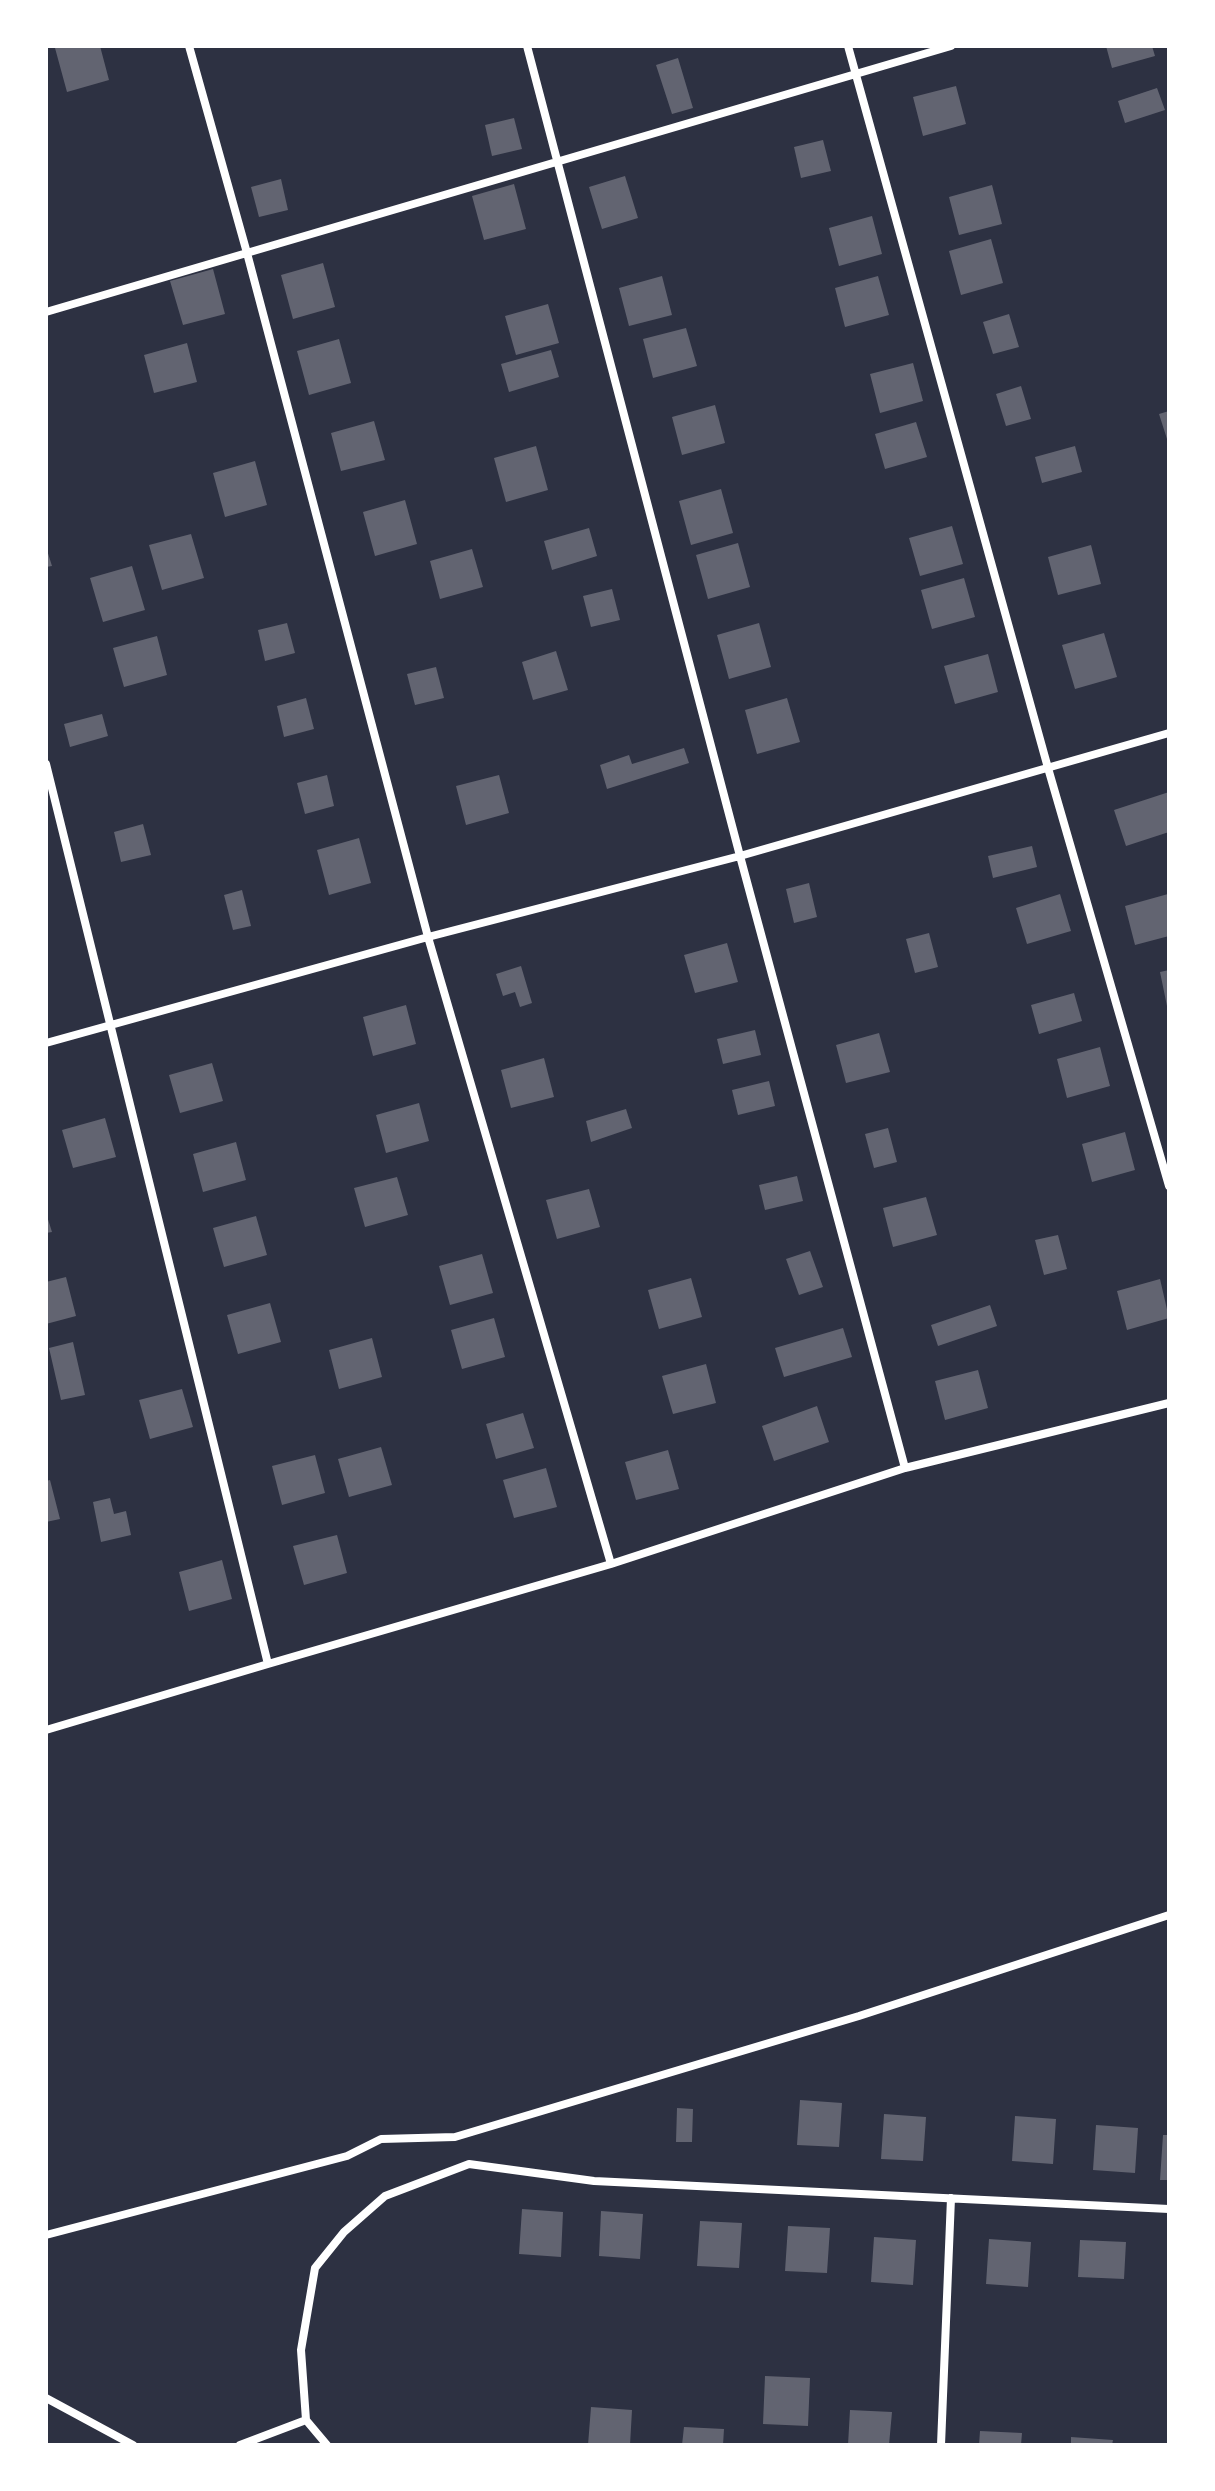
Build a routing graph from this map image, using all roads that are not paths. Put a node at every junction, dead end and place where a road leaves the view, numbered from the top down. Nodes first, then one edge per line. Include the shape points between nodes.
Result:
1 (189, 46) edge
2 (527, 46) edge
3 (848, 46) edge
4 (951, 46) edge
5 (855, 74) junction
6 (559, 161) junction
7 (247, 253) junction
8 (46, 312) edge
9 (1169, 733) edge
10 (46, 764) edge
11 (1048, 768) junction
12 (740, 856) junction
13 (428, 937) junction
14 (111, 1024) junction
15 (46, 1043) edge
16 (1169, 1186) edge
17 (1169, 1403) edge
18 (905, 1468) junction
19 (611, 1564) junction
20 (268, 1664) junction
21 (46, 1730) edge
22 (1169, 1915) edge
23 (951, 2198) junction
24 (1169, 2209) edge
25 (46, 2235) edge
26 (46, 2398) edge
27 (306, 2420) junction
28 (133, 2445) edge
29 (240, 2445) edge
30 (327, 2445) edge
31 (941, 2445) edge

1 - 7 street
2 - 6 street
3 - 5 street
4 - 5 street
5 - 6 street
5 - 11 street
6 - 7 street
6 - 12 street
7 - 8 street
7 - 13 street
9 - 11 street
10 - 14 street
11 - 12 street
11 - 16 street
12 - 13 street
12 - 18 street
13 - 14 street
13 - 19 street
14 - 15 street
14 - 20 street
17 - 18 street
18 - 19 street
19 - 20 street
20 - 21 street
22 - 25 street via 859,2016 455,2137 381,2139 347,2156
23 - 24 street
23 - 27 street via 594,2181 469,2164 385,2196 344,2232 315,2268 301,2350
23 - 31 street
26 - 28 street
27 - 29 street
27 - 30 street

